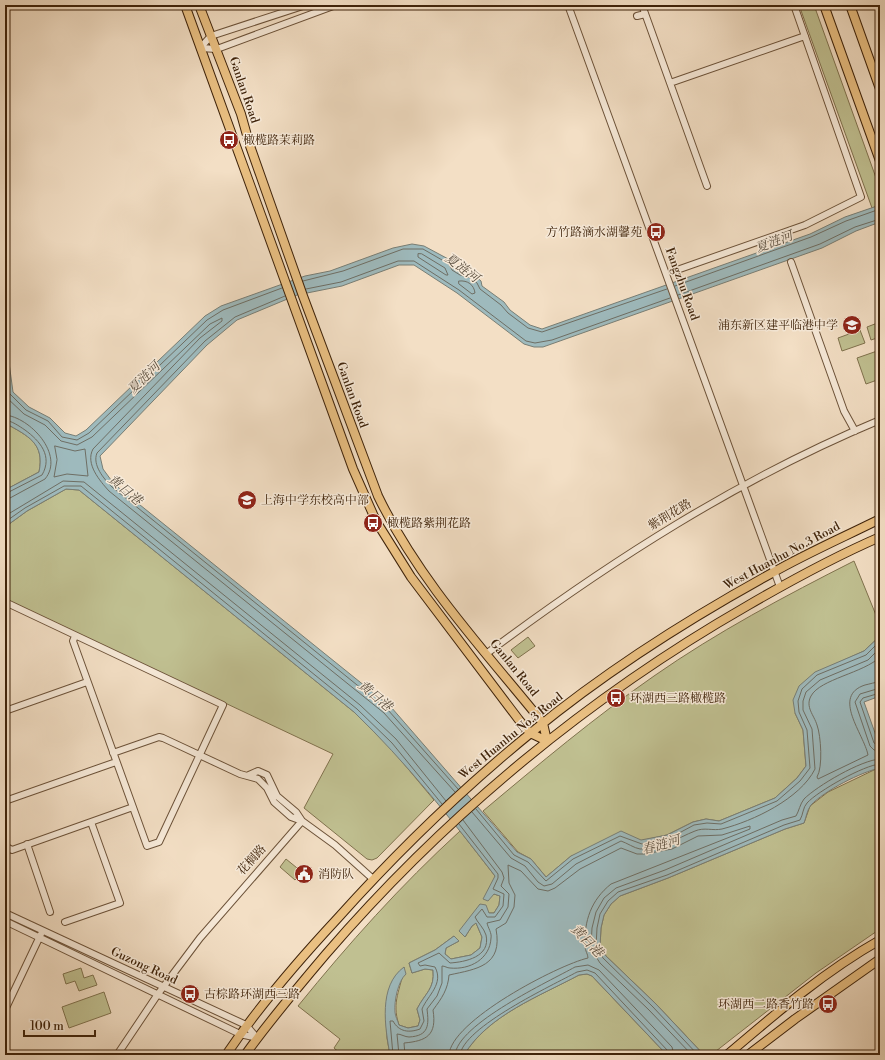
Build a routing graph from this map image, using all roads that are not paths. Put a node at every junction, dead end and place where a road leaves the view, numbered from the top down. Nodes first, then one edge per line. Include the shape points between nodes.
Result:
1 (185, 5) edge
2 (199, 5) edge
3 (306, 5) edge
4 (336, 5) edge
5 (568, 5) edge
6 (642, 5) edge
7 (794, 5) edge
8 (824, 5) edge
9 (850, 5) edge
10 (645, 14) junction
11 (637, 16) dead end
12 (211, 36) junction
13 (805, 36) junction
14 (200, 48) junction
15 (216, 49) junction
16 (670, 83) junction
17 (880, 88) edge
18 (880, 161) edge
19 (707, 186) dead end
20 (791, 262) dead end
21 (677, 270) dead end
22 (880, 420) edge
23 (855, 431) junction
24 (743, 486) junction
25 (880, 519) edge
26 (880, 537) edge
27 (775, 571) junction
28 (780, 587) junction
29 (5, 602) edge
30 (75, 636) junction
31 (486, 654) junction
32 (87, 682) junction
33 (5, 711) edge
34 (543, 723) junction
35 (530, 733) junction
36 (547, 741) junction
37 (113, 753) junction
38 (200, 755) junction
39 (116, 762) junction
40 (5, 801) edge
41 (132, 807) junction
42 (302, 821) junction
43 (92, 822) junction
44 (27, 844) junction
45 (5, 846) edge
46 (373, 878) junction
47 (50, 912) dead end
48 (5, 913) edge
49 (5, 921) edge
50 (65, 922) dead end
51 (43, 930) junction
52 (39, 937) junction
53 (879, 944) edge
54 (880, 959) edge
55 (163, 987) junction
56 (158, 994) junction
57 (5, 1010) edge
58 (246, 1025) junction
59 (240, 1034) junction
60 (258, 1038) junction
61 (880, 1052) edge
62 (117, 1055) edge
63 (226, 1055) edge
64 (246, 1055) edge
65 (727, 1055) edge
66 (748, 1055) edge
67 (876, 1055) edge

1 - 14 main road, Ganlan Road
2 - 12 main road, Ganlan Road
3 - 12 street
4 - 15 street
5 - 24 street, Fangzhu Road
6 - 10 street
7 - 13 street
8 - 18 main road
9 - 17 main road
10 - 11 street
10 - 16 street
12 - 14 street
12 - 15 main road, Ganlan Road
13 - 16 street
13 - 21 street via 861,197 805,224
14 - 15 street
14 - 35 main road, Ganlan Road via 353,469 376,521 410,577
15 - 31 main road, Ganlan Road via 365,465 392,524 421,571
16 - 19 street
20 - 23 street via 844,411
22 - 23 street, 紫荆花路
23 - 24 street, 紫荆花路
24 - 27 street, Fangzhu Road
24 - 31 street, 紫荆花路 via 675,524 608,567
25 - 27 main road, West Huanhu No.3 Road
26 - 28 main road
27 - 28 street, Fangzhu Road
27 - 34 main road, West Huanhu No.3 Road via 631,660
28 - 36 main road via 623,684
29 - 30 street
30 - 32 street via 73,641
30 - 38 street via 223,705
31 - 34 main road, Ganlan Road
32 - 33 street
32 - 37 street
34 - 35 main road, West Huanhu No.3 Road
34 - 36 main road, Ganlan Road
35 - 36 main road, Ganlan Road
35 - 46 main road, West Huanhu No.3 Road via 440,812
36 - 60 main road via 451,825 396,878 345,932
37 - 38 street via 159,737
37 - 39 street
38 - 41 street via 160,842 147,846
38 - 42 street via 263,783 274,802 291,817
39 - 40 street
39 - 41 street
41 - 43 street
42 - 46 street via 336,845
42 - 55 street, 花榈路 via 230,903
43 - 44 street
43 - 50 street via 120,903
44 - 45 street via 12,850
44 - 47 street
46 - 58 main road, West Huanhu No.3 Road via 300,958
48 - 51 street, Guzong Road
49 - 52 street, Guzong Road
51 - 52 street
51 - 55 street, Guzong Road
52 - 56 street, Guzong Road
52 - 57 street
53 - 65 main road via 817,983
54 - 66 main road
55 - 56 street, 花榈路
55 - 58 street, Guzong Road
56 - 59 street, Guzong Road
56 - 62 street, 花榈路
58 - 59 main road, West Huanhu No.3 Road
58 - 60 street, Guzong Road
59 - 60 street, Guzong Road
59 - 63 main road, West Huanhu No.3 Road
60 - 64 main road
61 - 67 street

